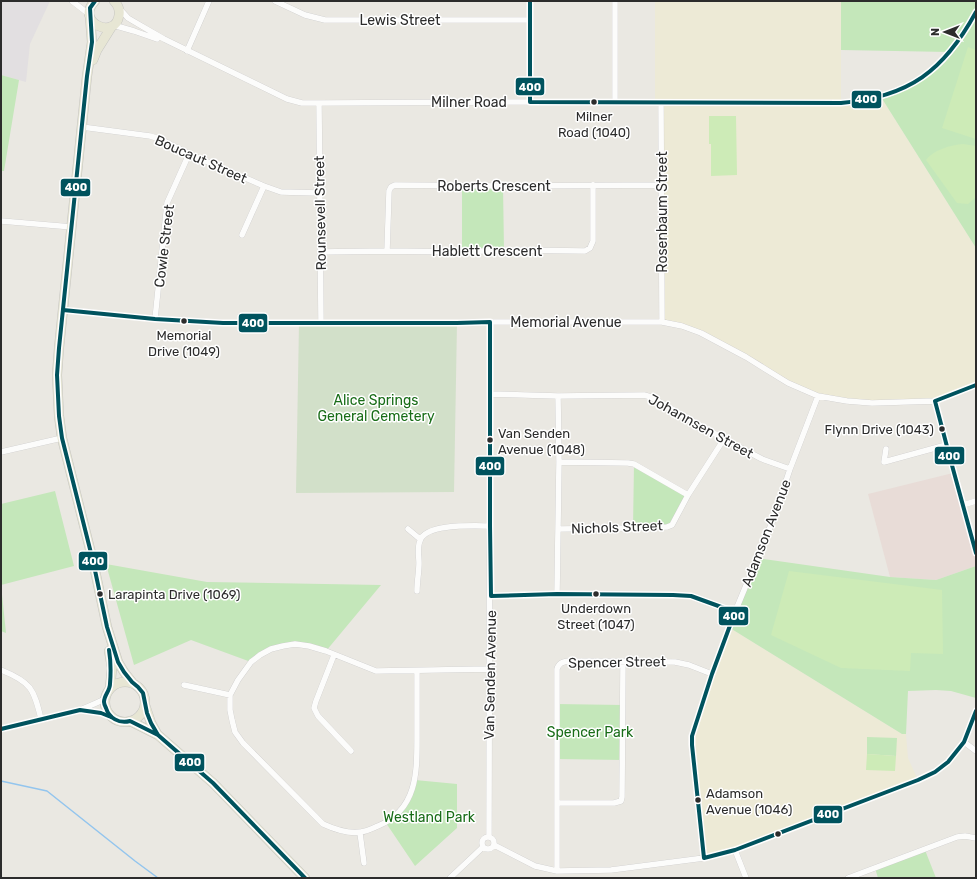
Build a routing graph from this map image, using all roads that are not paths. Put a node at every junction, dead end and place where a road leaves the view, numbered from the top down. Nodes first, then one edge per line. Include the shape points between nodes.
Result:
1 (72, 1) edge
2 (94, 1) edge
3 (209, 1) edge
4 (275, 1) edge
5 (530, 1) edge
6 (615, 1) edge
7 (117, 4) edge
8 (976, 12) edge
9 (90, 16) junction
10 (530, 20) junction
11 (112, 26) junction
12 (178, 46) junction
13 (187, 51) junction
14 (86, 93) junction
15 (530, 102) junction
16 (319, 103) junction
17 (615, 103) junction
18 (661, 103) junction
19 (82, 127) junction
20 (189, 154) junction
21 (662, 185) junction
22 (264, 186) junction
23 (593, 186) junction
24 (319, 192) junction
25 (1, 221) edge
26 (72, 227) junction
27 (242, 235) dead end
28 (387, 251) junction
29 (320, 252) junction
30 (63, 310) junction
31 (155, 319) junction
32 (490, 322) junction
33 (662, 322) junction
34 (321, 323) junction
35 (976, 385) edge
36 (490, 394) junction
37 (558, 396) junction
38 (818, 396) junction
39 (935, 401) junction
40 (62, 438) junction
41 (724, 439) junction
42 (946, 445) junction
43 (886, 449) dead end
44 (1, 452) edge
45 (559, 462) junction
46 (790, 469) junction
47 (688, 495) junction
48 (976, 501) edge
49 (963, 505) junction
50 (490, 526) junction
51 (558, 528) junction
52 (408, 530) dead end
53 (420, 539) junction
54 (976, 553) edge
55 (93, 561) junction
56 (417, 590) dead end
57 (557, 594) junction
58 (491, 596) junction
59 (735, 612) junction
60 (334, 655) junction
61 (623, 661) junction
62 (489, 669) junction
63 (1, 670) edge
64 (417, 671) junction
65 (712, 674) junction
66 (132, 682) junction
67 (184, 685) dead end
68 (110, 688) junction
69 (230, 695) junction
70 (105, 698) junction
71 (145, 705) junction
72 (80, 710) junction
73 (976, 711) edge
74 (111, 717) junction
75 (41, 719) junction
76 (130, 722) junction
77 (1, 729) edge
78 (158, 735) junction
79 (964, 742) junction
80 (351, 751) dead end
81 (976, 751) edge
82 (557, 803) junction
83 (360, 833) junction
84 (489, 837) junction
85 (976, 838) edge
86 (494, 845) junction
87 (483, 847) junction
88 (736, 850) junction
89 (704, 858) junction
90 (364, 864) dead end
91 (557, 870) junction
92 (305, 878) edge
93 (450, 878) edge
94 (746, 878) edge
95 (848, 878) edge

1 - 9 street
2 - 9 main road via 90,8
3 - 13 street
4 - 10 street, Lewis Street via 305,15 325,20
5 - 10 street
6 - 17 street
7 - 11 main road via 120,14
7 - 12 street, Milner Road via 128,18
8 - 18 street, Milner Road via 956,44 931,71 881,97 841,103
9 - 11 main road via 92,22 100,27
9 - 14 main road via 92,42
10 - 15 street
11 - 12 street, Milner Road via 140,32
11 - 14 main road via 97,50
12 - 13 street, Milner Road
13 - 16 street, Milner Road via 286,99 302,103
14 - 19 main road
15 - 16 street, Milner Road
15 - 17 street, Milner Road
16 - 24 street, Rounsevell Street
17 - 18 street, Milner Road
18 - 21 street, Rosenbaum Street
19 - 20 street, Boucaut Street via 150,136
19 - 26 main road
20 - 22 street, Boucaut Street
20 - 31 street, Cowle Street via 168,203
21 - 23 street, Roberts Crescent
21 - 33 street, Rosenbaum Street
22 - 24 street, Boucaut Street via 281,192
22 - 27 street
23 - 28 street, Hablett Crescent via 593,241 590,248 585,251
23 - 28 street, Roberts Crescent via 395,185 388,191
24 - 29 street, Rounsevell Street
25 - 26 street
26 - 30 main road
28 - 29 street, Hablett Crescent
29 - 34 street, Rounsevell Street
30 - 31 street, Memorial Avenue
30 - 40 main road via 57,375
31 - 34 street, Memorial Avenue via 223,323
32 - 33 street, Memorial Avenue
32 - 34 street, Memorial Avenue
32 - 36 street, Van Senden Avenue
33 - 38 street, Memorial Avenue via 701,333 788,383
35 - 39 street, Memorial Avenue
36 - 37 street, Johannsen Street
36 - 50 street, Van Senden Avenue
37 - 41 street, Johannsen Street via 652,397
37 - 45 street
38 - 39 street, Memorial Avenue via 872,404
38 - 46 street, Adamson Avenue
39 - 42 street
40 - 44 street
40 - 55 main road
41 - 46 street, Johannsen Street via 762,459
41 - 47 street, Nichols Street
42 - 43 street via 884,462
42 - 49 street
45 - 47 street via 634,464
45 - 51 street
46 - 59 street, Adamson Avenue via 773,520
47 - 51 street, Nichols Street via 672,525 667,527
48 - 49 street
49 - 54 street
50 - 53 street via 453,526 435,530
50 - 58 street, Van Senden Avenue
51 - 57 street
52 - 53 street
53 - 56 street
55 - 66 main road via 116,657
55 - 68 main road via 111,663
57 - 58 street
57 - 59 street via 691,596
58 - 62 street, Van Senden Avenue
59 - 65 street, Adamson Avenue
60 - 64 street via 376,671
60 - 69 street via 295,644 271,649 251,662
60 - 80 street via 314,708 318,716
61 - 65 street, Spencer Street via 675,662
61 - 82 street, Spencer Street via 569,661 558,665
61 - 82 street via 621,801
62 - 64 street
62 - 84 street, Van Senden Avenue
63 - 75 street via 26,683 37,700
64 - 83 street via 415,780 406,805 397,815 386,823
65 - 89 street, Adamson Avenue via 692,736
66 - 68 main road via 120,682
66 - 71 main road via 143,693
67 - 69 street
68 - 70 main road
69 - 83 street via 230,710 235,732 243,743 323,824
70 - 72 street
70 - 74 main road via 105,706
71 - 76 main road via 140,716
71 - 78 main road
72 - 74 street
72 - 75 street
73 - 79 street
74 - 76 main road via 118,721
75 - 77 street
76 - 78 main road
78 - 92 main road via 213,783
79 - 81 street
79 - 88 street via 948,762 935,772
82 - 91 street, Spencer Street
83 - 90 street
84 - 86 street
84 - 87 street via 482,840
85 - 95 street via 957,837
86 - 87 street via 490,849
86 - 91 street via 535,866
87 - 93 street
88 - 89 street
88 - 94 street
89 - 91 street via 611,870

